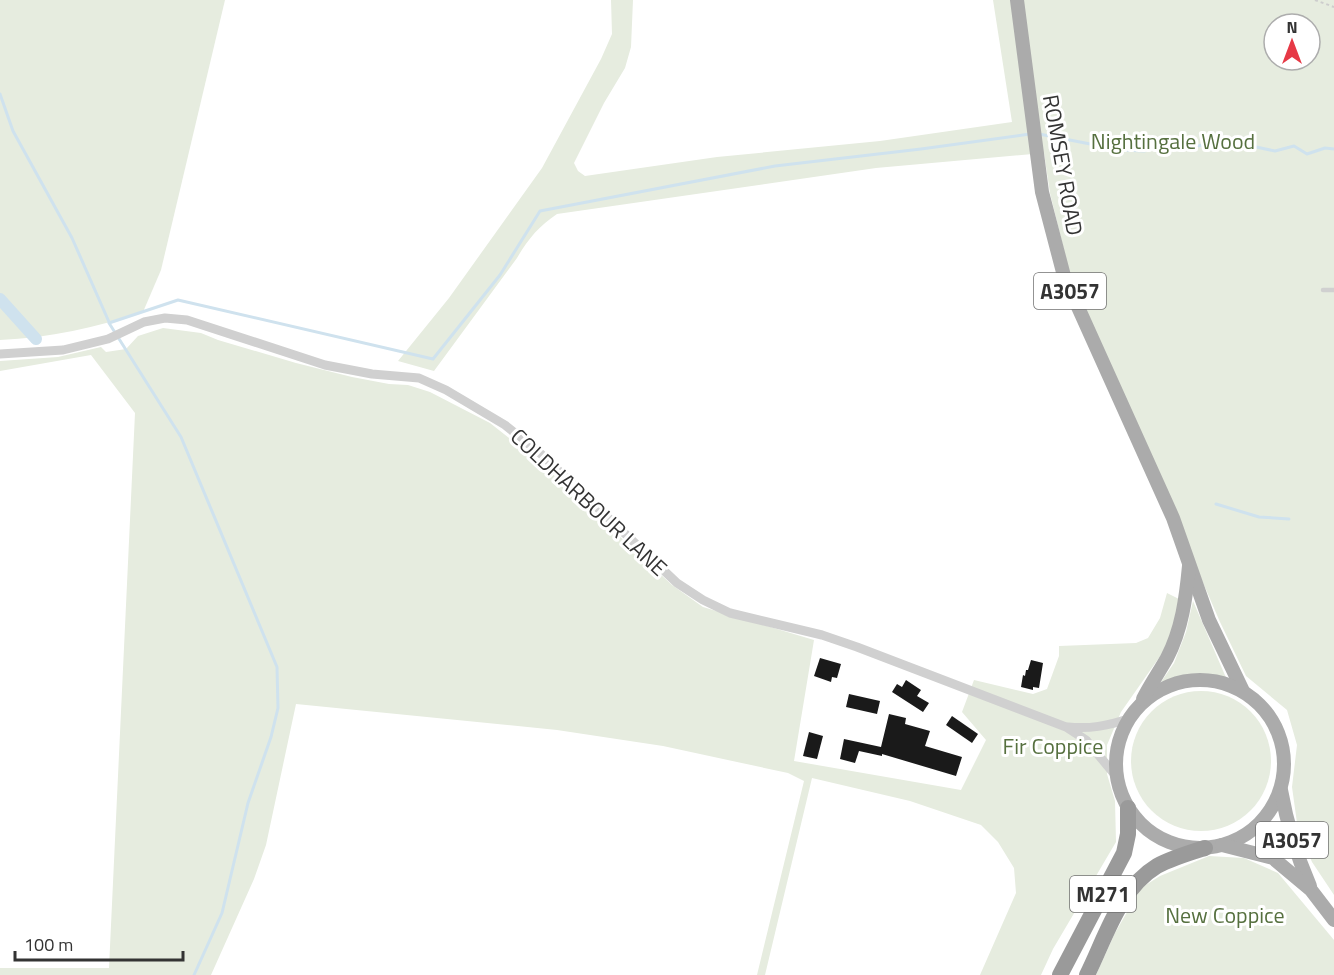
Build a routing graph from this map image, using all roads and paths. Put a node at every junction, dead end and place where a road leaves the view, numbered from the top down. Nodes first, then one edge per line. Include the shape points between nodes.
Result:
1 (1017, 0) edge
2 (1315, 0) edge
3 (1334, 7) edge
4 (1323, 290) dead end
5 (1334, 290) edge
6 (0, 354) edge
7 (1190, 563) junction
8 (1243, 691) junction
9 (1141, 704) junction
10 (1128, 719) junction
11 (1066, 727) junction
12 (1116, 776) junction
13 (1281, 788) junction
14 (1128, 808) junction
15 (1222, 845) junction
16 (1205, 848) junction
17 (1311, 890) junction
18 (1334, 920) edge
19 (1060, 975) edge
20 (1087, 975) edge

1 - 7 main road, ROMSEY ROAD / A3057 via 1042,192 1064,276
2 - 3 path
4 - 5 lane
6 - 11 street, COLDHARBOUR LANE via 63,350 165,318 187,320 325,365 419,378 506,425 676,583 703,600 730,614 857,647
7 - 8 main road, ROMSEY ROAD / A3057 via 1209,620
7 - 9 main road, ROMSEY ROAD / A3057 via 1178,633
8 - 9 main road via 1213,681 1182,681
8 - 13 main road via 1264,709 1279,733 1284,760
9 - 10 main road
10 - 11 street, COLDHARBOUR LANE via 1087,729
10 - 12 main road via 1117,746
11 - 12 street, COLDHARBOUR LANE via 1086,740
12 - 14 main road
13 - 15 main road via 1259,824
13 - 17 main road, A3057 via 1294,850
14 - 16 main road via 1161,839
14 - 19 highway, M271 via 1124,853
15 - 16 main road
15 - 17 main road, A3057 via 1273,858
16 - 20 highway, M271 via 1158,866 1137,882 1124,898
17 - 18 main road, A3057

